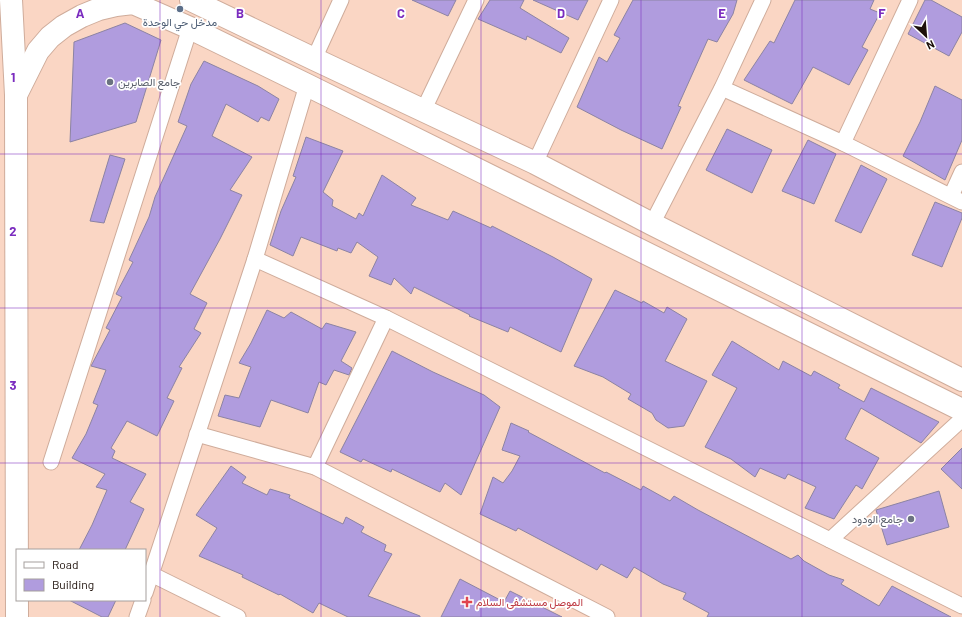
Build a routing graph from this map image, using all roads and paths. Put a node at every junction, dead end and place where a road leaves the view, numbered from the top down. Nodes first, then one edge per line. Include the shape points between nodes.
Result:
1 (11, 0) edge
2 (190, 0) edge
3 (341, 0) edge
4 (476, 0) edge
5 (611, 0) edge
6 (763, 0) edge
7 (910, 0) edge
8 (129, 1) edge
9 (190, 28) junction
10 (314, 59) junction
11 (307, 84) junction
12 (722, 88) junction
13 (16, 95) junction
14 (423, 111) junction
15 (843, 143) junction
16 (535, 163) junction
17 (962, 172) edge
18 (956, 199) edge
19 (652, 224) junction
20 (255, 259) junction
21 (386, 318) junction
22 (962, 380) edge
23 (962, 410) edge
24 (962, 419) edge
25 (197, 434) junction
26 (51, 462) dead end
27 (315, 467) junction
28 (830, 540) junction
29 (17, 549) edge
30 (151, 574) junction
31 (146, 590) edge
32 (17, 601) edge
33 (142, 601) edge
34 (962, 606) edge
35 (17, 617) edge
36 (137, 617) edge
37 (238, 617) edge
38 (607, 617) edge

1 - 13 main road
2 - 10 main road
3 - 10 street
4 - 14 street
5 - 16 street
6 - 12 street
7 - 15 street
8 - 9 main road
8 - 13 main road via 82,16 50,37 38,50
9 - 11 main road
9 - 26 street
10 - 14 main road
11 - 20 street
11 - 23 main road
12 - 15 street
12 - 19 street
13 - 29 main road
14 - 16 main road
15 - 18 street
16 - 19 main road
17 - 18 street
19 - 22 main road
20 - 21 street
20 - 25 street
21 - 27 street
21 - 28 street
24 - 28 street
25 - 27 street
25 - 30 street
27 - 38 street
28 - 34 street
30 - 31 street
30 - 37 street
32 - 35 main road
33 - 36 street

